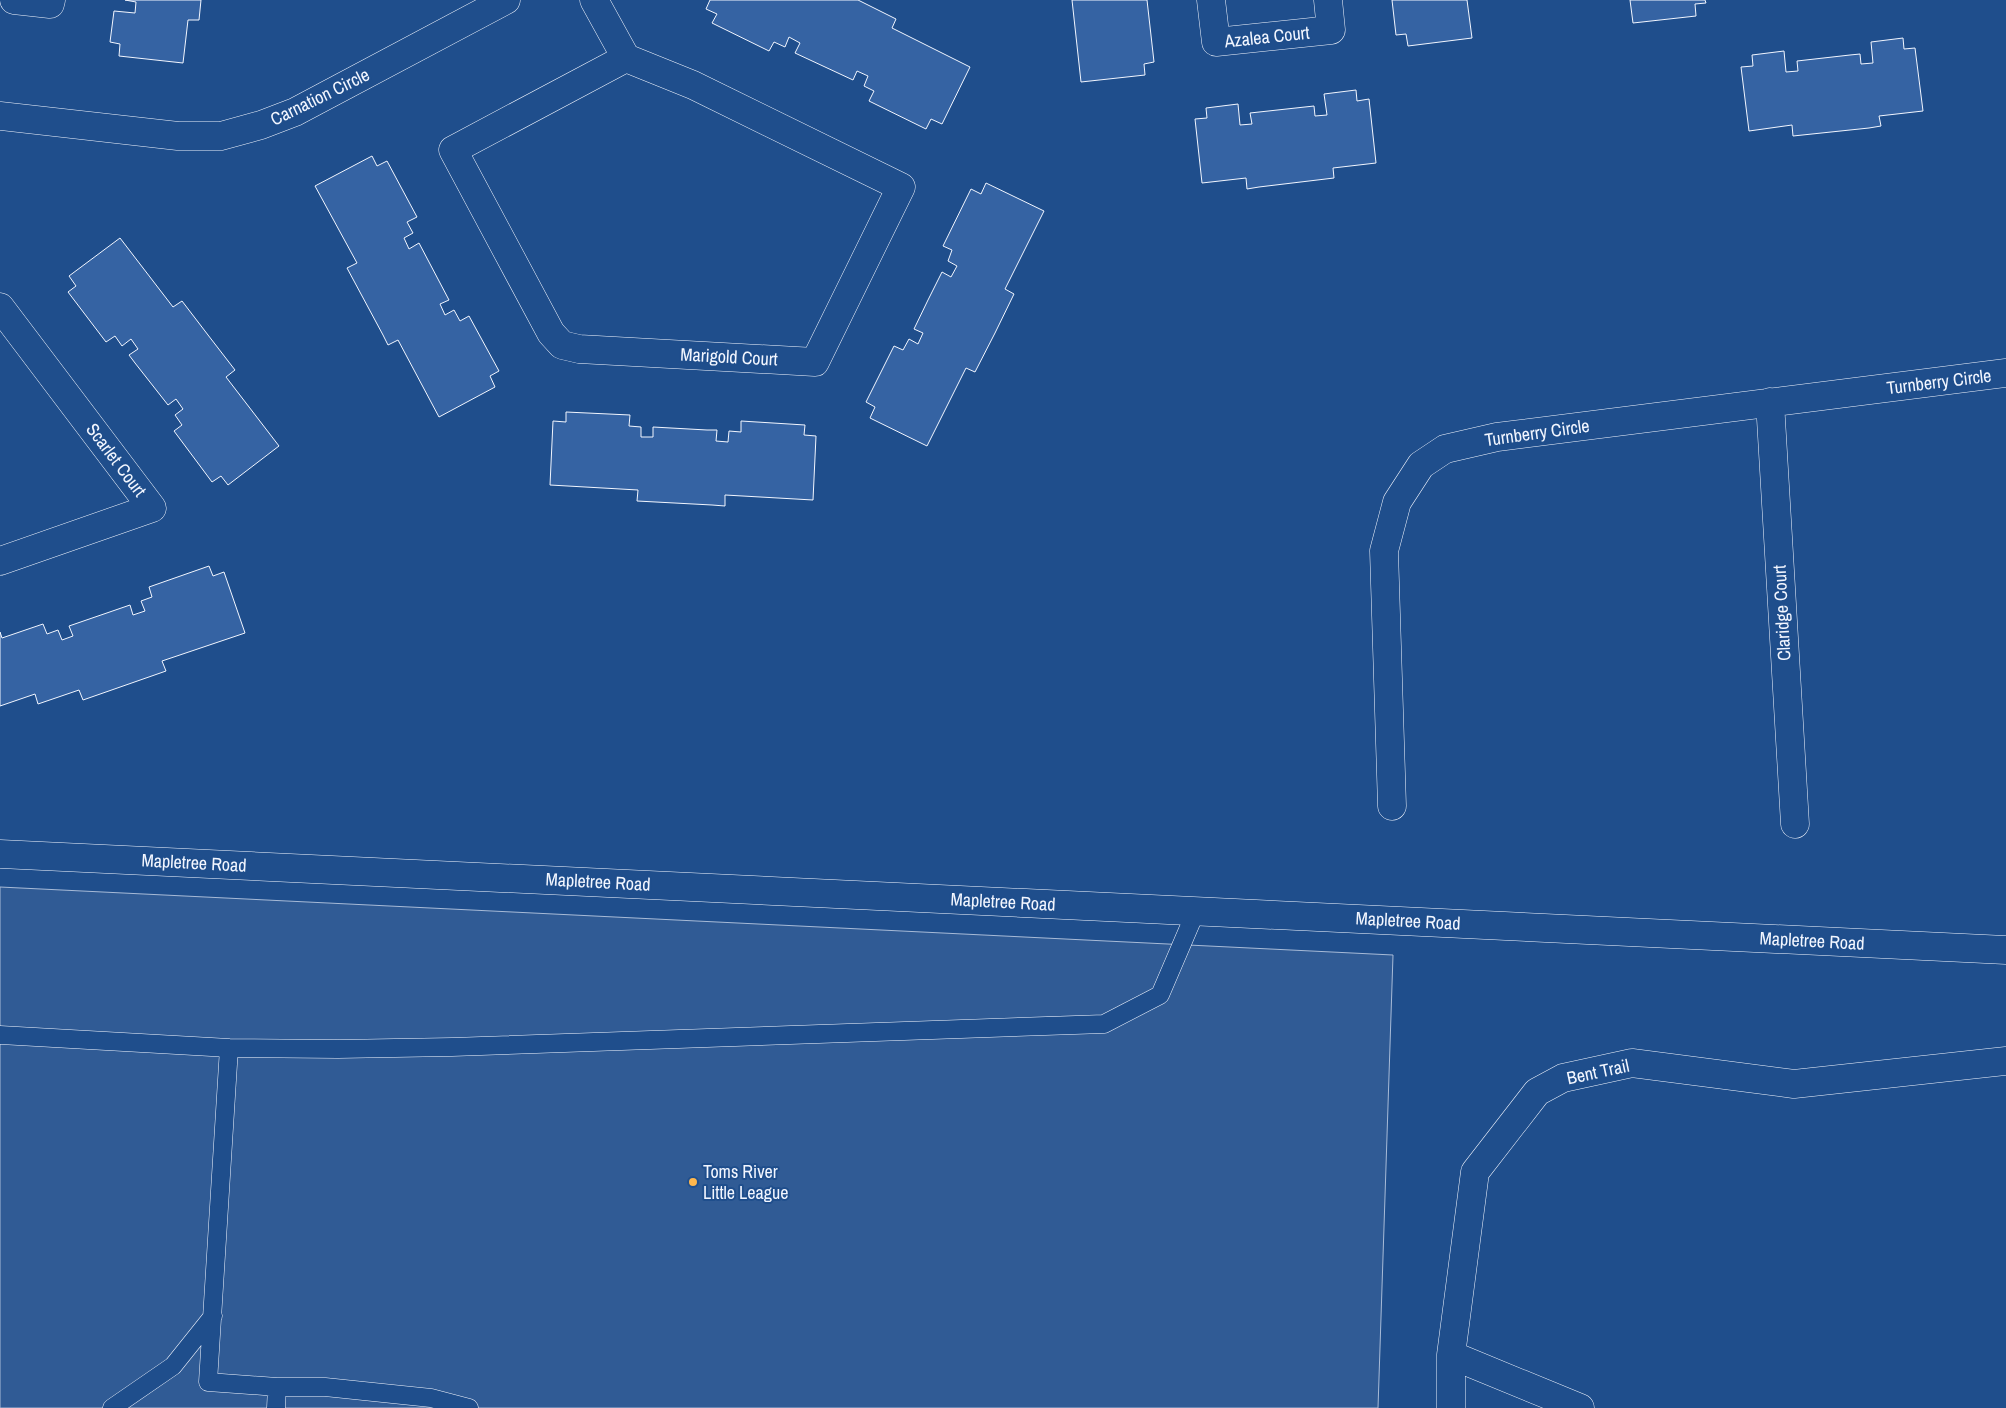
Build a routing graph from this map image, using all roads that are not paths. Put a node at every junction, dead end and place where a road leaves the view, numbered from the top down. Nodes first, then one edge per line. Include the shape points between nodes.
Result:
1 (14, 0) edge
2 (51, 0) edge
3 (506, 0) edge
4 (594, 0) edge
5 (1211, 0) edge
6 (1328, 0) edge
7 (626, 58) junction
8 (0, 116) edge
9 (0, 307) edge
10 (2006, 373) edge
11 (1770, 402) junction
12 (0, 561) edge
13 (1392, 806) dead end
14 (1795, 824) dead end
15 (0, 854) edge
16 (1196, 911) junction
17 (2006, 950) edge
18 (0, 1035) edge
19 (230, 1048) junction
20 (2006, 1061) edge
21 (213, 1316) junction
22 (1451, 1355) junction
23 (276, 1387) junction
24 (112, 1408) edge
25 (276, 1408) edge
26 (469, 1408) edge
27 (1451, 1408) edge
28 (1580, 1408) edge

1 - 2 street via 50,4
3 - 8 street, Carnation Circle via 295,112 221,136 178,136
4 - 7 street
5 - 6 street, Azalea Court via 1216,42 1331,30
7 - 7 street, Marigold Court via 453,150 551,333 562,345 579,349 815,362 901,187 693,85
9 - 12 street, Scarlet Court via 152,508
10 - 11 street, Turnberry Circle
11 - 13 street, Turnberry Circle via 1497,437 1445,449 1421,466 1397,502 1384,551
11 - 14 street, Claridge Court
15 - 16 street, Mapletree Road
16 - 17 street, Mapletree Road
16 - 19 lane via 1160,995 1104,1024 462,1046
18 - 19 lane
19 - 21 lane
20 - 22 street, Bent Trail via 1794,1084 1632,1063 1564,1078 1538,1092 1475,1172
21 - 23 lane via 208,1382
21 - 24 lane via 172,1366
22 - 27 street, Bent Trail
22 - 28 street
23 - 25 lane
23 - 26 lane via 325,1387 431,1398

